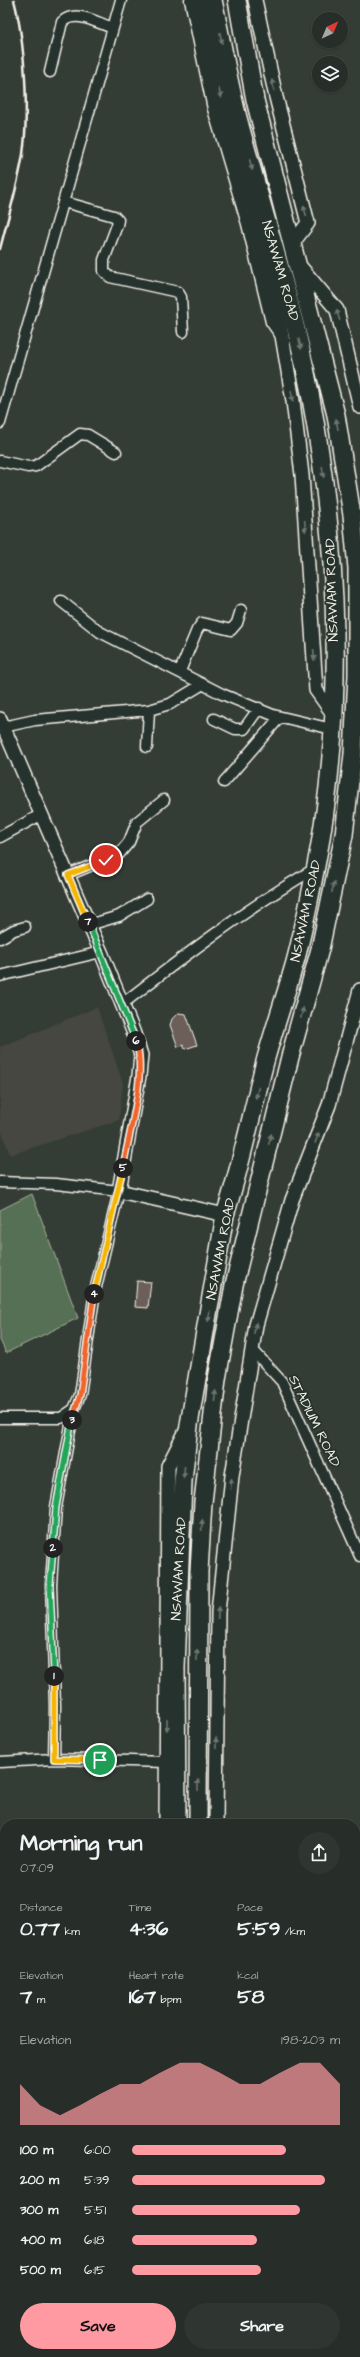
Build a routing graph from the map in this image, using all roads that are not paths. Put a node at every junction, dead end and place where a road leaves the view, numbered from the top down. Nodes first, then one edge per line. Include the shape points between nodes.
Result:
1 (121, 0) edge
2 (190, 0) edge
3 (201, 0) edge
4 (213, 0) edge
5 (237, 0) edge
6 (255, 0) edge
7 (113, 28) junction
8 (50, 72) dead end
9 (64, 202) junction
10 (292, 244) junction
11 (298, 264) junction
12 (183, 332) dead end
13 (283, 338) junction
14 (360, 407) edge
15 (0, 423) edge
16 (116, 452) dead end
17 (0, 461) edge
18 (61, 601) dead end
19 (241, 610) dead end
20 (180, 671) junction
21 (203, 684) junction
22 (260, 708) junction
23 (149, 710) junction
24 (280, 716) junction
25 (214, 720) dead end
26 (332, 722) junction
27 (2, 723) edge
28 (147, 747) dead end
29 (224, 782) dead end
30 (164, 800) dead end
31 (42, 814) junction
32 (0, 837) edge
33 (316, 868) junction
34 (68, 875) junction
35 (147, 899) dead end
36 (89, 925) junction
37 (25, 927) dead end
38 (0, 938) edge
39 (101, 952) junction
40 (0, 976) edge
41 (360, 990) edge
42 (121, 1005) junction
43 (0, 1182) edge
44 (119, 1191) junction
45 (225, 1215) junction
46 (252, 1349) junction
47 (74, 1409) junction
48 (0, 1418) edge
49 (189, 1426) junction
50 (360, 1556) edge
51 (54, 1759) junction
52 (0, 1762) edge
53 (167, 1762) junction
54 (166, 1819) edge
55 (177, 1819) edge
56 (198, 1819) edge
57 (216, 1819) edge

1 - 7 street
2 - 13 street via 213,108 247,224 271,322
3 -> 13 main road via 210,55
4 -> 26 highway, NSAWAM ROAD via 235,108 301,346 311,396 329,522 334,604
5 - 10 highway, NSAWAM ROAD via 255,100
10 -> 6 main road via 308,223
7 - 8 street via 75,15 67,17 62,22
7 - 9 street
9 - 12 street via 114,216 118,220 104,260 104,272 110,277 178,292 181,297
9 - 15 street
10 - 11 highway, NSAWAM ROAD
14 -> 11 main road via 337,310
56 -> 11 highway, NSAWAM ROAD via 199,1572 217,1379 234,1285 290,1057 320,949 344,835 353,754 357,675 357,568 352,515 336,415
13 -> 26 main road via 302,474 316,690
16 - 17 street via 88,435 80,434 36,466 28,468
18 - 20 street via 100,632
19 - 20 street via 237,623 231,630 202,623
20 - 21 street
21 - 22 street
21 - 23 street via 170,704
22 - 24 street
22 - 25 street via 244,729 235,730
23 - 27 street
23 - 28 street
24 - 26 street
24 - 29 street
26 - 33 highway, NSAWAM ROAD via 329,772
27 - 31 main road
30 - 34 street via 137,822 129,842 119,854
31 - 32 street
31 - 34 main road
33 - 42 street via 278,890 199,944
33 -> 45 highway, NSAWAM ROAD via 296,960 267,1056
34 - 36 main road
35 - 36 street via 119,916
36 - 39 main road
37 - 38 street
39 - 40 street
39 - 42 main road
46 -> 41 main road via 256,1325 292,1200 329,1105
42 - 44 main road via 140,1055 139,1076
43 - 44 street via 56,1184
44 - 45 main road
44 - 47 street via 95,1291 80,1395
45 -> 49 highway, NSAWAM ROAD
46 - 50 street, STADIUM ROAD via 282,1382
57 -> 46 main road via 218,1612 232,1476
47 - 48 street via 61,1418
47 - 51 street via 56,1507 50,1585 55,1706
49 -> 53 main road via 168,1466
49 -> 55 highway, NSAWAM ROAD via 183,1481 177,1610
51 - 52 street
51 - 53 street
53 - 54 main road

